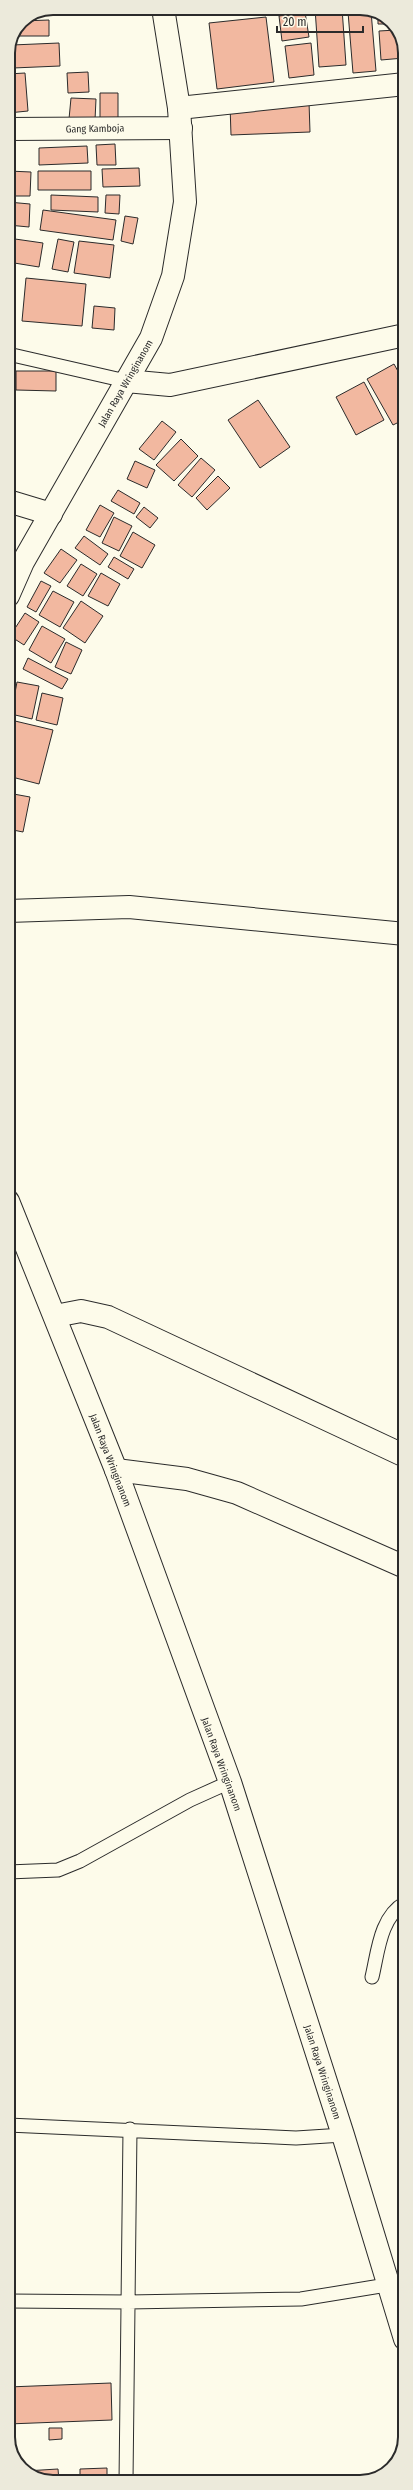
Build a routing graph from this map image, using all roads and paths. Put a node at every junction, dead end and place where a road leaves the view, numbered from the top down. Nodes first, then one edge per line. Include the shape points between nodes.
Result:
1 (164, 15) edge
2 (398, 85) edge
3 (180, 118) junction
4 (15, 129) edge
5 (398, 336) edge
6 (15, 356) edge
7 (126, 381) junction
8 (15, 504) edge
9 (51, 514) junction
10 (15, 580) edge
11 (15, 910) edge
12 (398, 933) edge
13 (15, 1218) edge
14 (55, 1316) junction
15 (398, 1453) edge
16 (116, 1470) junction
17 (398, 1564) edge
18 (230, 1782) junction
19 (15, 1872) edge
20 (398, 1907) edge
21 (372, 1977) dead end
22 (15, 2126) edge
23 (130, 2129) junction
24 (343, 2135) junction
25 (397, 2284) edge
26 (15, 2301) edge
27 (128, 2302) junction
28 (126, 2475) edge

1 - 3 main road, Jalan Raya Wringinanom
2 - 3 main road, Gang Kamboja
3 - 4 main road, Gang Kamboja
3 - 7 main road, Jalan Raya Wringinanom via 186,202 173,276 151,338
5 - 7 main road via 170,385
6 - 7 lane
7 - 9 main road, Jalan Raya Wringinanom
8 - 9 main road
9 - 10 main road, Jalan Raya Wringinanom
11 - 12 main road via 129,907
13 - 14 main road, Jalan Raya Wringinanom
14 - 15 main road via 81,1311 108,1317
14 - 16 main road, Jalan Raya Wringinanom
16 - 17 main road via 187,1479 237,1493
16 - 18 main road, Jalan Raya Wringinanom
18 - 19 lane via 159,1816 80,1862 58,1870
18 - 24 main road, Jalan Raya Wringinanom
20 - 21 lane via 386,1921
22 - 23 lane
23 - 24 lane via 296,2138
23 - 27 lane
24 - 25 main road, Jalan Raya Wringinanom
25 - 27 lane via 301,2299
26 - 27 lane
27 - 28 lane

